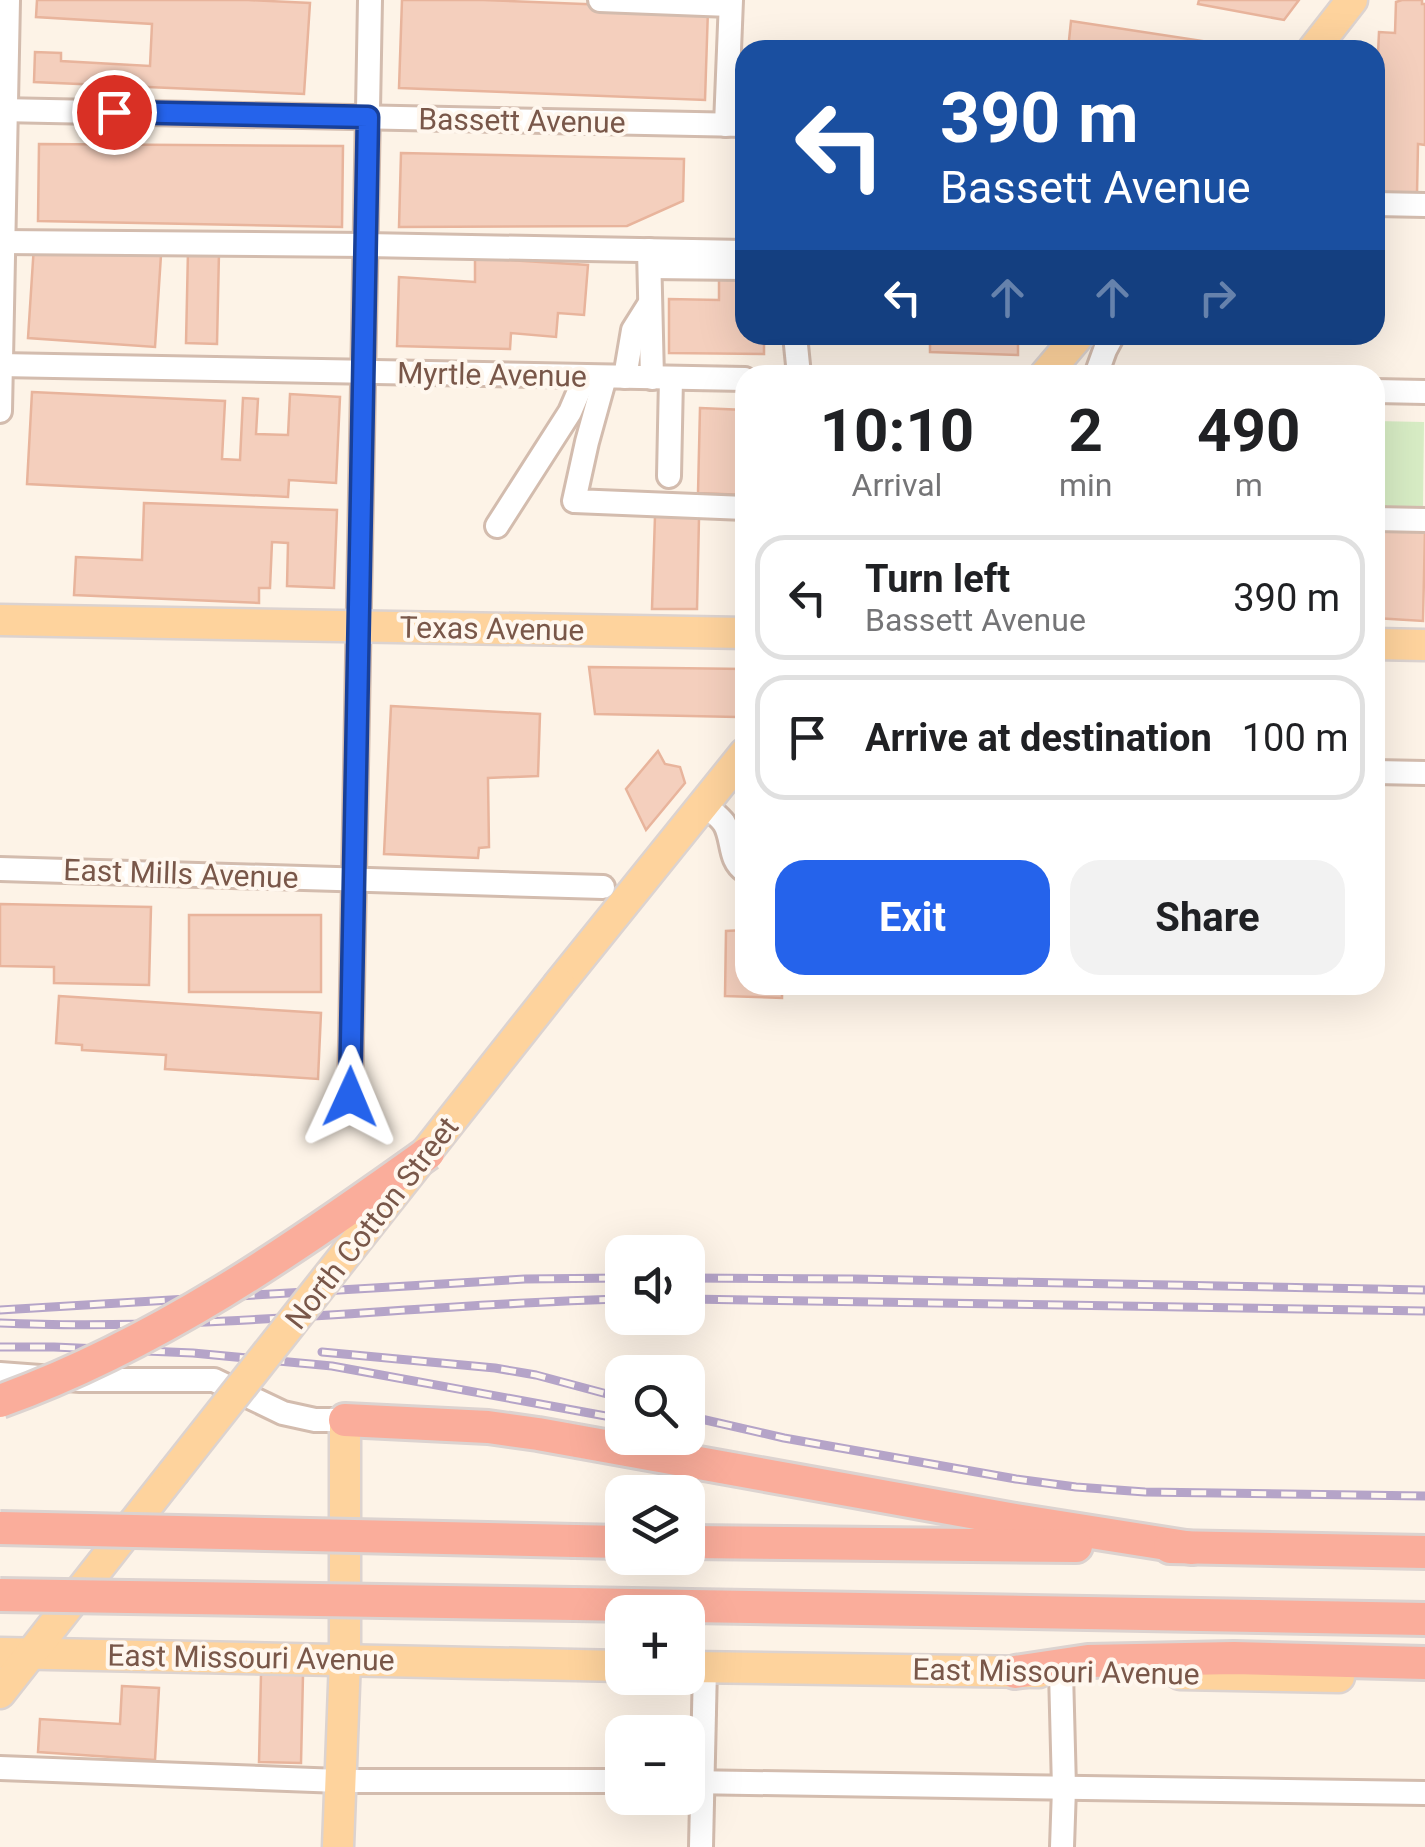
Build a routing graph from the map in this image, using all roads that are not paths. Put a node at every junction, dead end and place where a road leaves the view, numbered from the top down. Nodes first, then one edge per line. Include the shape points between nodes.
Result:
1 (8, 0) edge
2 (370, 0) edge
3 (600, 0) edge
4 (1352, 0) edge
5 (731, 2) edge
6 (1321, 40) edge
7 (735, 100) edge
8 (3, 110) edge
9 (368, 117) junction
10 (735, 125) edge
11 (1385, 204) edge
12 (1425, 205) edge
13 (2, 242) edge
14 (366, 245) junction
15 (735, 253) edge
16 (650, 258) junction
17 (735, 267) edge
18 (650, 304) junction
19 (1071, 345) edge
20 (0, 365) edge
21 (1053, 365) edge
22 (364, 372) junction
23 (605, 377) junction
24 (661, 378) junction
25 (735, 379) edge
26 (1385, 391) edge
27 (1425, 392) edge
28 (0, 411) edge
29 (669, 476) dead end
30 (735, 508) edge
31 (1385, 519) edge
32 (1425, 520) edge
33 (497, 526) dead end
34 (0, 620) edge
35 (359, 626) junction
36 (735, 633) edge
37 (1385, 644) edge
38 (1425, 645) edge
39 (735, 765) edge
40 (1385, 772) edge
41 (1425, 772) edge
42 (704, 804) junction
43 (735, 861) edge
44 (0, 870) edge
45 (354, 878) junction
46 (603, 887) dead end
47 (350, 1097) dead end
48 (428, 1153) junction
49 (0, 1374) edge
50 (0, 1401) edge
51 (345, 1420) junction
52 (0, 1528) edge
53 (605, 1542) edge
54 (705, 1542) edge
55 (1192, 1548) junction
56 (1425, 1552) edge
57 (0, 1595) edge
58 (1425, 1620) edge
59 (0, 1653) edge
60 (31, 1654) junction
61 (344, 1659) junction
62 (1425, 1663) edge
63 (605, 1666) edge
64 (705, 1667) edge
65 (1014, 1672) junction
66 (1061, 1672) junction
67 (1425, 1678) edge
68 (0, 1693) edge
69 (0, 1768) edge
70 (340, 1782) junction
71 (605, 1782) edge
72 (705, 1782) edge
73 (1064, 1788) junction
74 (1425, 1793) edge
75 (698, 1815) edge
76 (338, 1847) edge
77 (701, 1847) edge
78 (1062, 1847) edge

1 - 8 street
2 - 9 street
3 - 5 street
4 - 6 main road
5 - 7 street
8 - 9 street, Bassett Avenue
8 - 13 street
9 - 10 street, Bassett Avenue
9 - 14 street
11 - 12 street
13 - 14 street
13 - 20 street
14 - 16 street
14 - 22 street
15 - 16 street
16 - 17 street
16 - 18 street
18 - 23 street
18 - 24 street
19 - 21 main road
20 - 22 street, Myrtle Avenue
20 - 28 street
22 - 23 street, Myrtle Avenue
22 - 35 street
23 - 24 street, Myrtle Avenue
23 - 30 street via 574,501
23 - 33 street via 570,412
24 - 25 street, Myrtle Avenue
24 - 29 street
26 - 27 street
31 - 32 street
34 - 35 main road, Texas Avenue
35 - 36 main road, Texas Avenue
35 - 45 street
37 - 38 main road
39 - 42 main road, North Cotton Street
40 - 41 street
42 - 43 street via 726,827
42 - 48 main road, North Cotton Street, bridge
44 - 45 street, East Mills Avenue
45 - 46 street, East Mills Avenue
45 - 47 street
48 - 50 highway, bridge via 167,1325
48 - 60 main road, North Cotton Street, bridge
49 - 51 street via 214,1380 283,1413
51 - 55 highway via 538,1434
51 - 61 main road
52 - 53 highway, bridge
54 - 55 highway
55 - 56 highway
57 - 58 highway, bridge
59 - 60 main road, East Missouri Avenue
60 - 61 main road, East Missouri Avenue
60 - 68 main road, North Cotton Street
61 - 63 main road, East Missouri Avenue
61 - 70 main road
62 - 65 highway via 1088,1661
64 - 65 main road, East Missouri Avenue
65 - 66 main road, East Missouri Avenue
66 - 67 main road, East Missouri Avenue
66 - 73 street
69 - 70 street
70 - 71 street
70 - 76 main road
72 - 73 street
73 - 74 street
73 - 78 street
75 - 77 street

